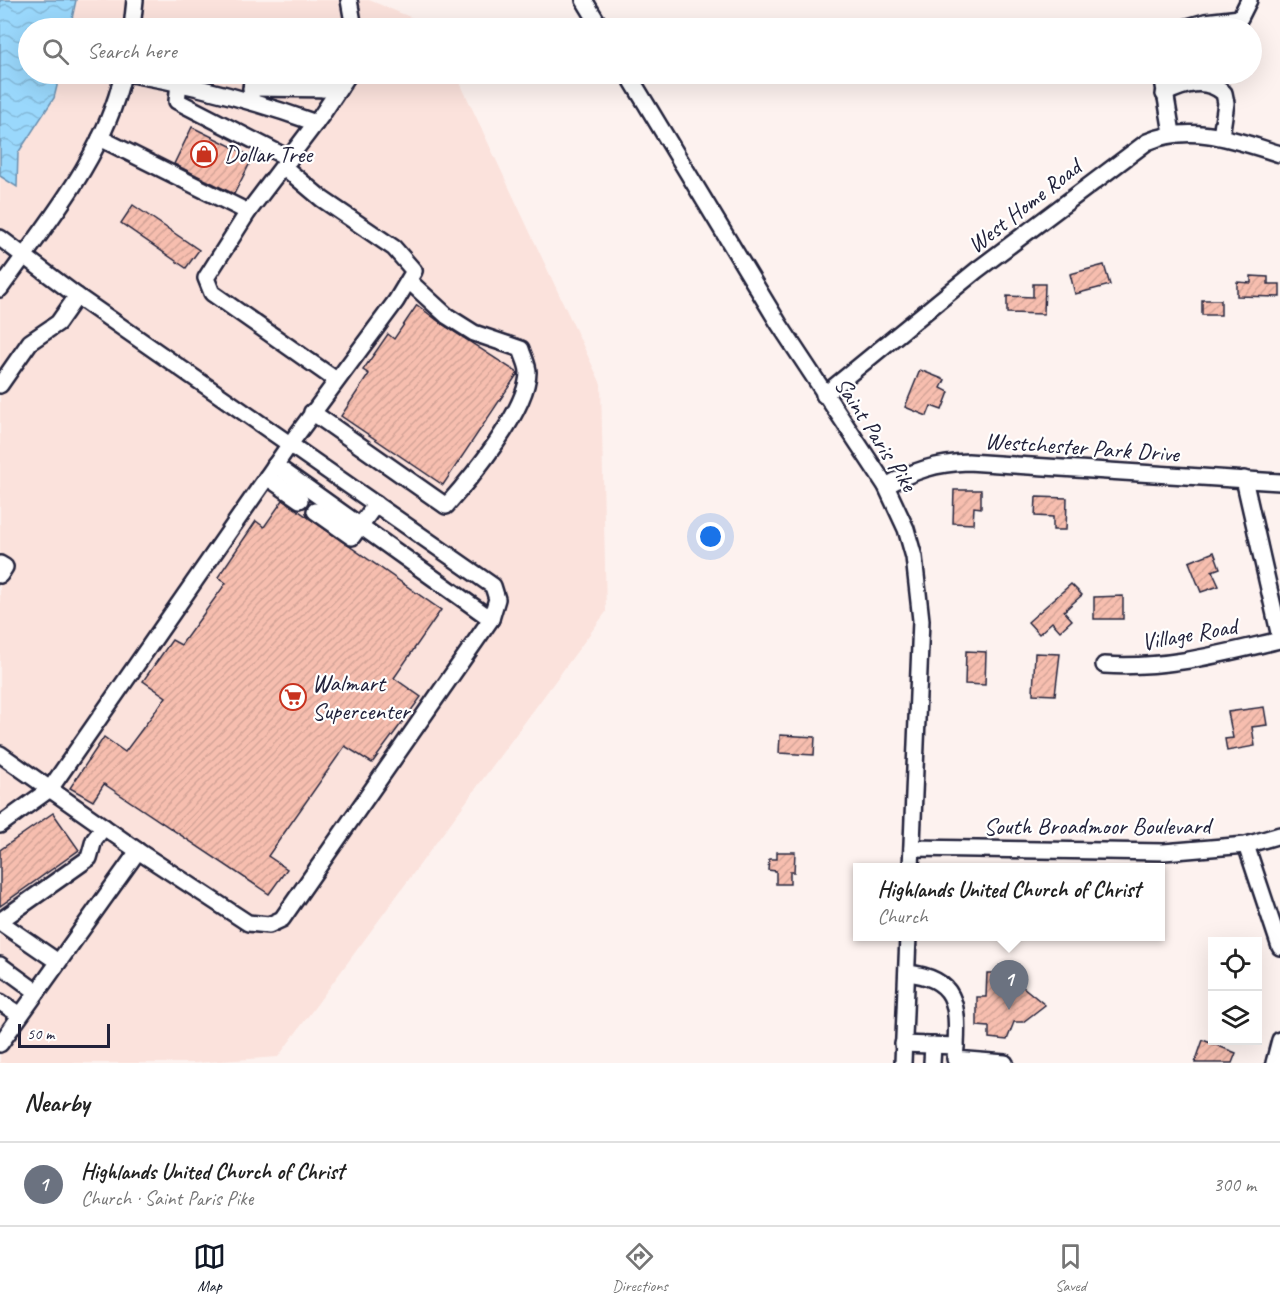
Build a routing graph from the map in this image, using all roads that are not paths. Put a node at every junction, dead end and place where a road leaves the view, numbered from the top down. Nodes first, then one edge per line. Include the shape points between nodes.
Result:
1 (135, 0) edge
2 (349, 0) edge
3 (584, 0) edge
4 (1249, 0) edge
5 (133, 18) edge
6 (352, 18) edge
7 (595, 18) edge
8 (1239, 18) edge
9 (119, 84) edge
10 (179, 84) edge
11 (227, 84) edge
12 (287, 84) edge
13 (329, 84) edge
14 (342, 84) edge
15 (634, 84) edge
16 (1163, 84) edge
17 (251, 87) edge
18 (339, 89) junction
19 (1164, 94) junction
20 (316, 123) junction
21 (1172, 133) junction
22 (1221, 136) junction
23 (100, 138) junction
24 (1280, 154) edge
25 (287, 163) junction
26 (248, 212) junction
27 (0, 238) edge
28 (24, 255) junction
29 (408, 281) junction
30 (0, 289) edge
31 (77, 296) junction
32 (336, 380) junction
33 (0, 385) edge
34 (824, 395) junction
35 (312, 412) junction
36 (290, 444) junction
37 (271, 471) junction
38 (1244, 479) junction
39 (1280, 482) edge
40 (886, 486) junction
41 (300, 500) dead end
42 (376, 504) junction
43 (315, 511) dead end
44 (360, 526) junction
45 (0, 564) edge
46 (0, 575) edge
47 (491, 619) junction
48 (1280, 638) edge
49 (1104, 665) dead end
50 (0, 754) edge
51 (50, 789) junction
52 (0, 825) edge
53 (104, 827) junction
54 (1280, 835) edge
55 (1246, 845) junction
56 (912, 848) junction
57 (138, 851) junction
58 (911, 863) edge
59 (0, 921) edge
60 (908, 941) edge
61 (1280, 947) edge
62 (58, 962) junction
63 (0, 966) edge
64 (907, 973) junction
65 (37, 992) junction
66 (0, 1002) edge
67 (20, 1015) junction
68 (1280, 1040) edge
69 (0, 1044) edge
70 (903, 1044) junction
71 (933, 1045) junction
72 (956, 1046) junction
73 (903, 1063) edge
74 (932, 1063) edge
75 (1005, 1063) edge
76 (1274, 1063) edge

1 - 5 street
2 - 6 street
3 - 7 street
4 - 8 street
9 - 23 street
10 - 25 street via 177,101
11 - 17 street
12 - 17 street
13 - 18 street
14 - 18 street
15 - 34 street, Saint Paris Pike
16 - 19 street
17 - 20 street
18 - 20 street
19 - 21 street
19 - 22 street via 1182,85 1216,86 1224,93 1226,103
20 - 25 street
21 - 22 street, West Home Road
21 - 34 street, West Home Road via 1126,155
22 - 24 street, West Home Road
23 - 26 street
23 - 28 street
25 - 26 street
25 - 29 street via 322,199 394,248 414,271
26 - 32 street via 206,278 207,285 212,293
27 - 28 street
28 - 30 street
28 - 31 street
29 - 32 street
29 - 35 street via 447,316 474,333 521,349 528,371 521,403 467,482 446,506
31 - 33 street via 58,324 30,342
31 - 36 street
32 - 35 street
34 - 40 street, Saint Paris Pike
35 - 36 street
36 - 37 street
36 - 42 street
37 - 41 street
37 - 44 street
37 - 51 street
38 - 39 street, Westchester Park Drive
38 - 40 street, Westchester Park Drive via 968,462 927,466
38 - 48 street
40 - 56 street, Saint Paris Pike via 906,529 919,590 921,669
42 - 44 street
42 - 47 street via 493,586 497,599
43 - 44 street via 352,537
44 - 47 street
45 - 46 street via 5,567
47 - 57 street via 282,919 269,925 249,923
48 - 49 street, Village Road via 1183,662
50 - 51 street
51 - 52 street
51 - 53 street
53 - 57 street
53 - 59 street via 94,840 89,858
54 - 55 street, South Broadmoor Boulevard
55 - 56 street, South Broadmoor Boulevard via 1164,852
55 - 61 street
56 - 58 street, Saint Paris Pike
57 - 62 street
59 - 62 street
60 - 64 street
62 - 65 street
63 - 65 street
64 - 70 street
64 - 72 street via 931,980 953,998
65 - 67 street
66 - 67 street
67 - 69 street
68 - 76 street
70 - 71 street
70 - 73 street
71 - 72 street
71 - 74 street
72 - 75 street via 955,1059

